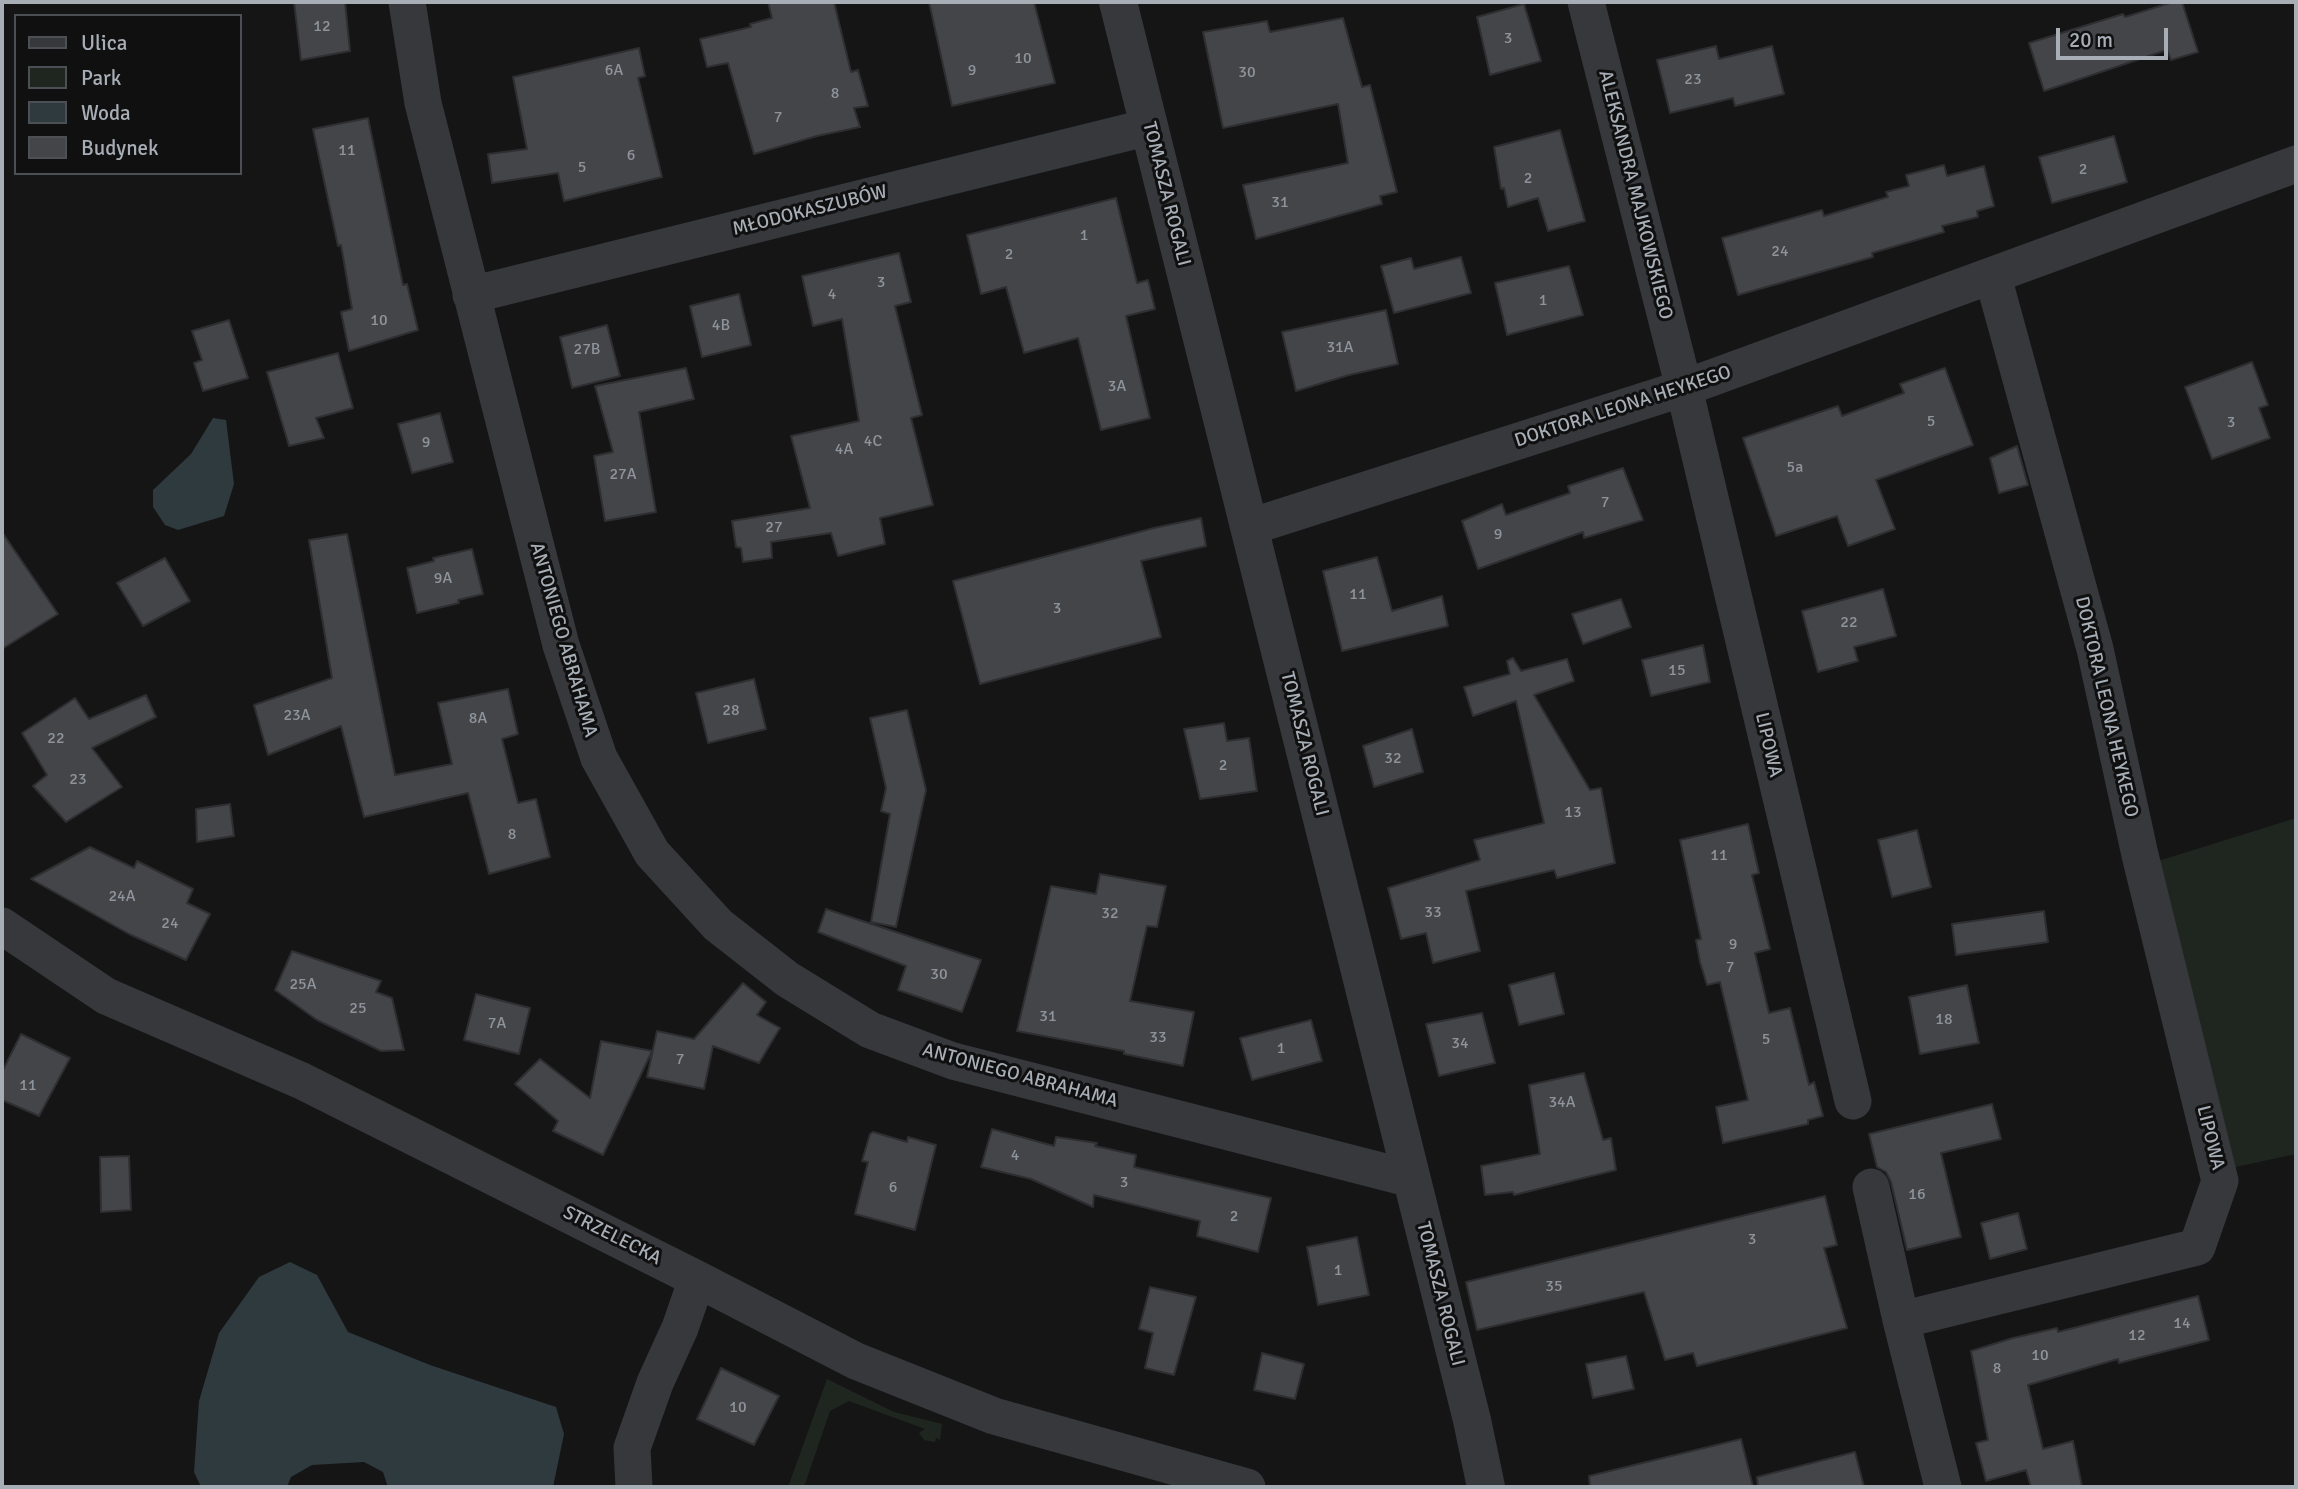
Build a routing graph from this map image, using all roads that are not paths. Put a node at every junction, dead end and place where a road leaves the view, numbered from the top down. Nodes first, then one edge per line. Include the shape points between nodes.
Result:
1 (407, 2) edge
2 (1118, 2) edge
3 (1586, 2) edge
4 (1149, 127) junction
5 (2296, 164) edge
6 (1993, 277) junction
7 (471, 295) junction
8 (1684, 388) junction
9 (1250, 527) junction
10 (2140, 855) joint
11 (2, 926) edge
12 (1853, 1101) dead end
13 (1412, 1179) junction
14 (1871, 1187) dead end
15 (697, 1279) junction
16 (1901, 1320) junction
17 (634, 1487) edge
18 (1247, 1487) edge
19 (1486, 1487) edge
20 (1943, 1487) edge

1 - 7 street, ANTONIEGO ABRAHAMA via 423,103
2 - 4 street, TOMASZA ROGALI
3 - 8 street, ALEKSANDRA MAJKOWSKIEGO
4 - 7 street, MŁODOKASZUBÓW
4 - 9 street, TOMASZA ROGALI
5 - 6 street, DOKTORA LEONA HEYKEGO
6 - 8 street, DOKTORA LEONA HEYKEGO
6 - 10 street, DOKTORA LEONA HEYKEGO via 2095,649
7 - 13 street, ANTONIEGO ABRAHAMA via 561,645 599,758 652,853 718,925 787,979 870,1030 953,1061
8 - 9 street, DOKTORA LEONA HEYKEGO
8 - 12 street, LIPOWA
9 - 13 street, TOMASZA ROGALI
10 - 16 street, LIPOWA via 2220,1181 2197,1247
11 - 15 street, STRZELECKA via 106,996 303,1081
13 - 19 street, TOMASZA ROGALI
14 - 16 street
15 - 17 street via 632,1448
15 - 18 street, STRZELECKA via 856,1361 994,1416
16 - 20 street

